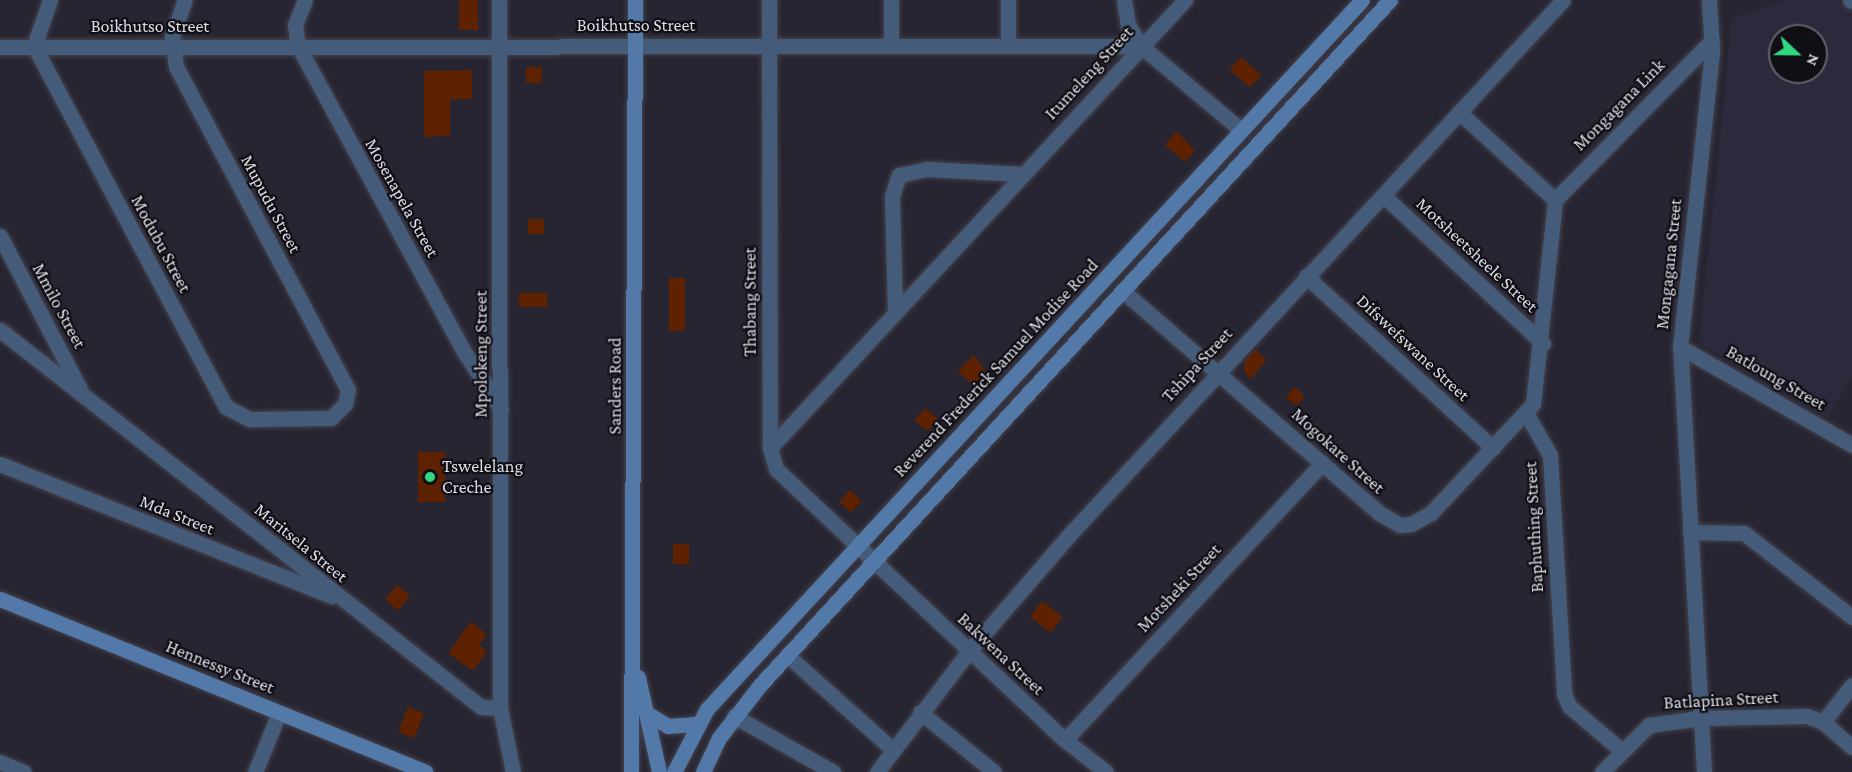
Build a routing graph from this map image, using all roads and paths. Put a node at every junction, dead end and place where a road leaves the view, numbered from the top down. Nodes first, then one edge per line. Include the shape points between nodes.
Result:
1 (50, 0) edge
2 (185, 0) edge
3 (305, 0) edge
4 (499, 0) edge
5 (635, 0) edge
6 (769, 0) edge
7 (891, 0) edge
8 (1008, 0) edge
9 (1124, 0) edge
10 (1185, 0) edge
11 (1362, 0) edge
12 (1390, 0) edge
13 (1563, 0) edge
14 (1709, 0) edge
15 (1712, 40) junction
16 (635, 44) junction
17 (1008, 44) junction
18 (768, 45) junction
19 (891, 45) junction
20 (34, 46) junction
21 (171, 46) junction
22 (298, 46) junction
23 (500, 46) junction
24 (1141, 46) junction
25 (0, 47) edge
26 (1458, 112) junction
27 (1241, 130) junction
28 (1022, 174) junction
29 (1384, 196) junction
30 (1555, 200) junction
31 (0, 236) edge
32 (1306, 276) junction
33 (1123, 291) junction
34 (896, 312) junction
35 (0, 330) edge
36 (1543, 343) junction
37 (1680, 347) junction
38 (1218, 371) junction
39 (83, 394) junction
40 (501, 409) junction
41 (1526, 413) junction
42 (331, 418) joint
43 (1852, 445) edge
44 (770, 448) junction
45 (1493, 448) junction
46 (1322, 463) junction
47 (0, 464) edge
48 (1690, 532) junction
49 (855, 547) junction
50 (871, 562) junction
51 (0, 599) edge
52 (340, 599) junction
53 (1852, 617) edge
54 (969, 651) junction
55 (787, 655) junction
56 (634, 660) junction
57 (1852, 685) edge
58 (500, 708) junction
59 (920, 712) junction
60 (279, 713) junction
61 (648, 714) junction
62 (734, 717) junction
63 (1701, 718) junction
64 (1823, 722) junction
65 (696, 724) junction
66 (1065, 740) junction
67 (1852, 747) edge
68 (892, 749) junction
69 (1622, 751) junction
70 (0, 762) edge
71 (24, 772) edge
72 (255, 772) edge
73 (425, 772) edge
74 (513, 772) edge
75 (631, 772) edge
76 (659, 772) edge
77 (674, 772) edge
78 (703, 772) edge
79 (833, 772) edge
80 (877, 772) edge
81 (994, 772) edge
82 (1106, 772) edge
83 (1602, 772) edge
84 (1704, 772) edge

1 - 20 street
2 - 21 street
3 - 22 street, Mosenapela Street via 295,25
4 - 23 street, Mpolokeng Street
5 - 16 main road, Sanders Road
6 - 18 street, Thabang Street
7 - 19 street
8 - 17 street
9 - 24 street via 1128,25
10 - 24 street, Itumeleng Street
11 - 27 main road, Reverend Frederick Samuel Modise Road
12 - 33 main road
13 - 26 street, Tshipa Street
14 - 15 street, Mongagana Street
15 - 30 street, Mongagana Link
15 - 37 street, Mongagana Street
16 - 18 street, Boikhutso Street
16 - 23 street, Boikhutso Street
16 - 56 main road, Sanders Road
17 - 19 street, Boikhutso Street
17 - 24 street, Boikhutso Street
18 - 19 street, Boikhutso Street
18 - 44 street, Thabang Street
20 - 21 street, Boikhutso Street
20 - 25 street, Boikhutso Street
20 - 42 street, Modubu Street via 226,406 250,419
21 - 22 street, Boikhutso Street
21 - 42 street, Mupudu Street via 176,66 348,390 345,404
22 - 23 street, Boikhutso Street
22 - 40 street, Mosenapela Street via 465,352
23 - 40 street, Mpolokeng Street
24 - 27 street
24 - 28 street, Itumeleng Street
26 - 29 street, Tshipa Street
26 - 30 street
27 - 49 main road, Reverend Frederick Samuel Modise Road
28 - 34 street, Itumeleng Street
28 - 34 street via 927,169 899,175 892,195
29 - 32 street, Tshipa Street
29 - 36 street, Motsheetsheele Street
30 - 36 street
31 - 39 street, Mmilo Street
32 - 38 street, Tshipa Street
32 - 45 street, Difswefswane Street
33 - 38 street, Mogokare Street
33 - 50 main road
34 - 44 street, Itumeleng Street
35 - 39 street, Maritsela Street
36 - 41 street via 1537,392
37 - 43 street, Batloung Street
37 - 48 street, Mongagana Street
38 - 46 street, Mogokare Street
38 - 54 street, Tshipa Street
39 - 52 street, Maritsela Street
40 - 58 street, Mpolokeng Street
41 - 45 street, Mogokare Street
41 - 69 street, Baphuthing Street via 1550,455 1564,694 1569,706
44 - 49 street, Thabang Street via 782,478
45 - 46 street, Mogokare Street via 1431,513 1411,524 1400,525 1379,513
46 - 66 street, Motsheki Street
47 - 52 street, Mda Street
48 - 53 street via 1744,533
48 - 63 street, Mongagana Street
49 - 50 street, Thabang Street
49 - 65 main road, Reverend Frederick Samuel Modise Road
50 - 54 street, Bakwena Street
50 - 55 main road
51 - 60 main road, Hennessy Street
52 - 58 street, Maritsela Street via 481,707
54 - 59 street, Tshipa Street
54 - 66 street, Bakwena Street
55 - 62 main road
55 - 68 street
56 - 61 main road
56 - 75 main road, Sanders Road
57 - 64 street
58 - 74 street, Mpolokeng Street
59 - 68 street, Tshipa Street
59 - 81 street
60 - 72 street
60 - 73 main road, Hennessy Street
61 - 65 main road via 668,726
61 - 76 main road
62 - 78 main road
62 - 79 street
63 - 64 street, Batlapina Street via 1800,716
63 - 69 street, Batlapina Street via 1649,725
63 - 84 street, Mongagana Street
64 - 67 street, Batlapina Street
65 - 77 main road, Reverend Frederick Samuel Modise Road
66 - 82 street, Bakwena Street
68 - 80 street, Tshipa Street
69 - 83 street, Batlapina Street
70 - 71 street

